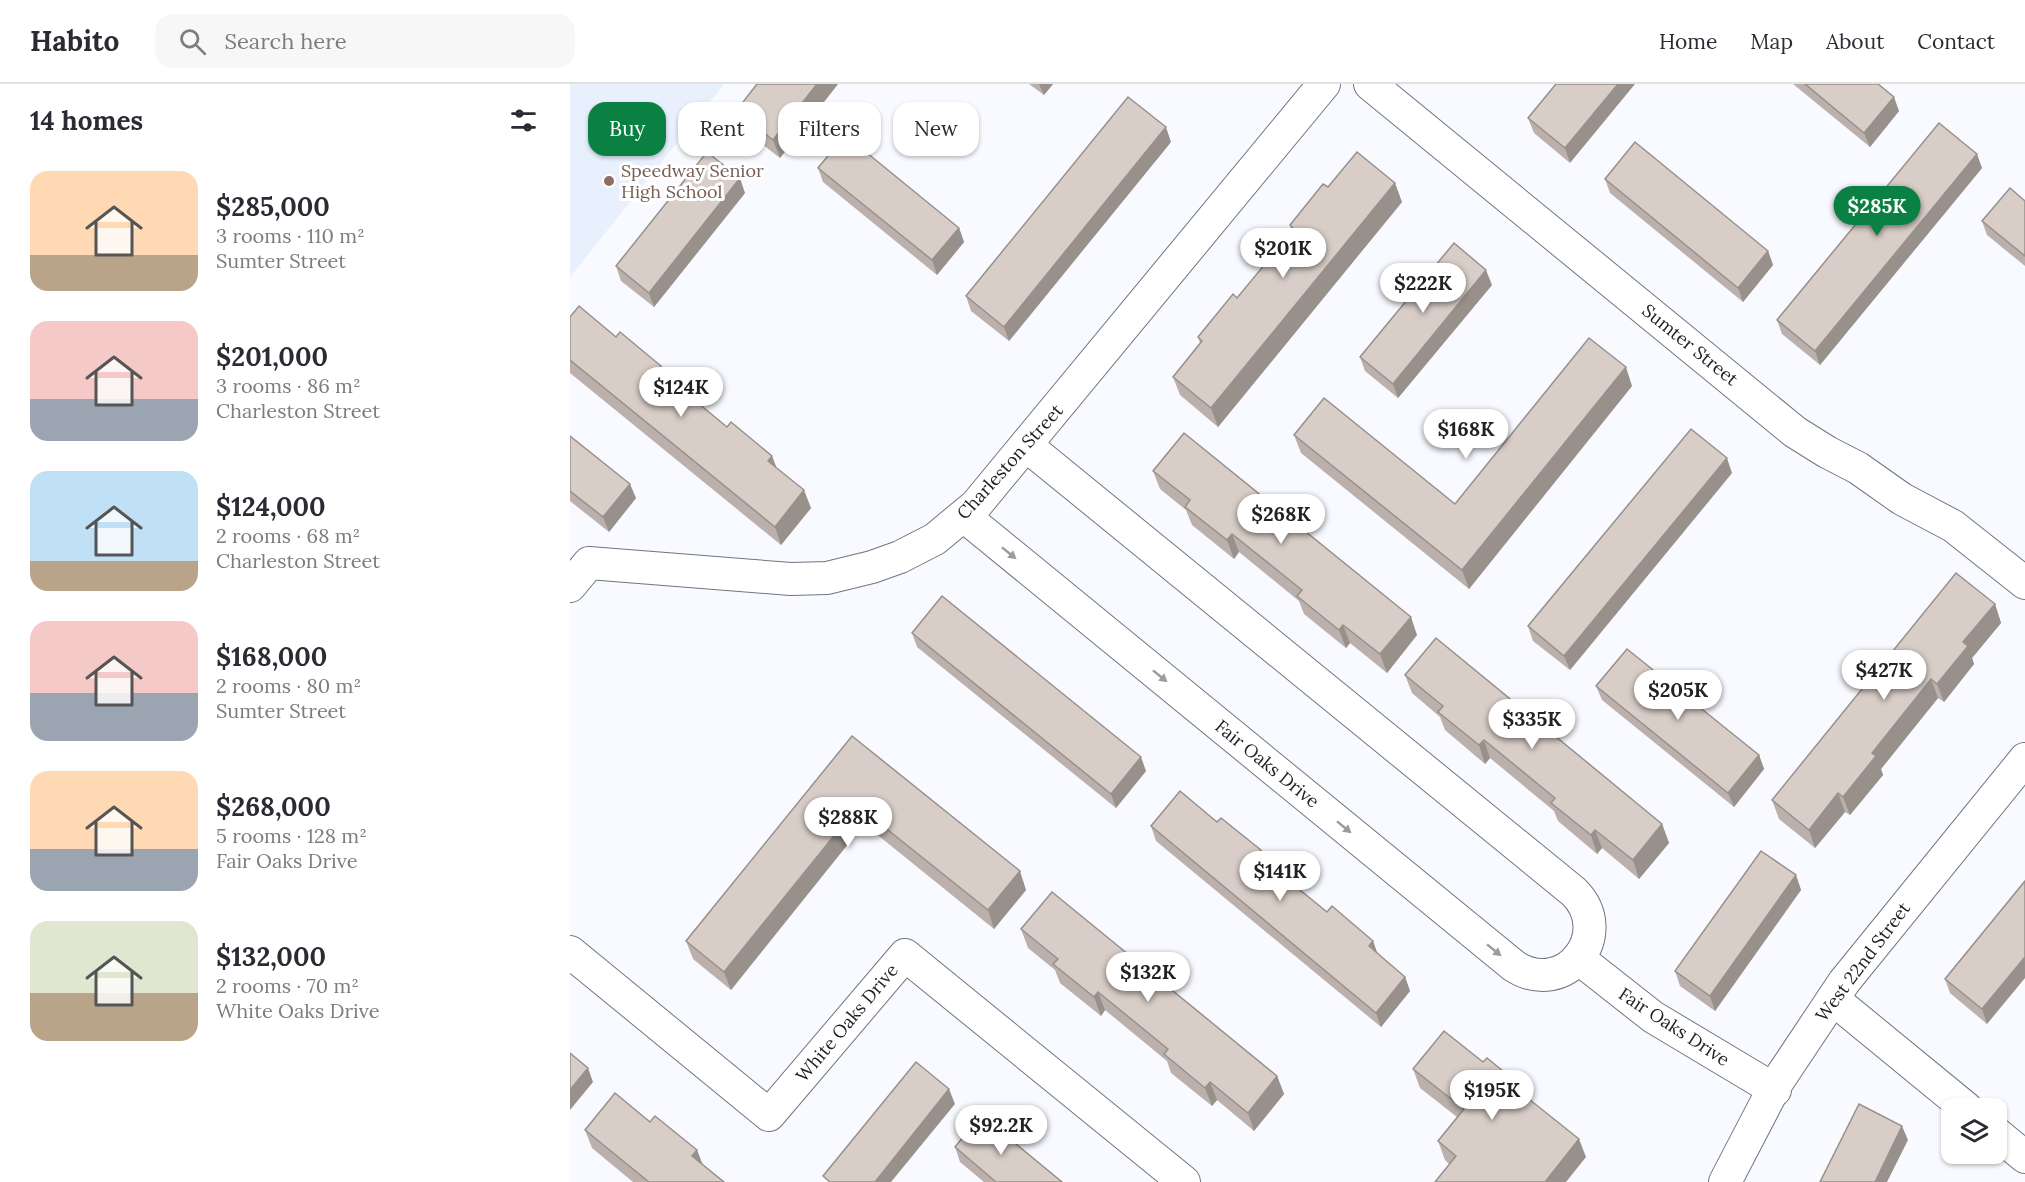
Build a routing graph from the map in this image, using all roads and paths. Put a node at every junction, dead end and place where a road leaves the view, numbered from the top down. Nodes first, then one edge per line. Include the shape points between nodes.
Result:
1 (1324, 84) edge
2 (1370, 84) edge
3 (1027, 446) junction
4 (964, 516) junction
5 (2025, 583) edge
6 (570, 586) edge
7 (2025, 759) edge
8 (570, 952) edge
9 (1578, 958) junction
10 (1833, 999) junction
11 (1774, 1090) junction
12 (1954, 1098) edge
13 (2007, 1143) edge
14 (2025, 1157) edge
15 (1184, 1182) edge
16 (1725, 1182) edge

1 - 3 street, Charleston Street
2 - 5 street, Sumter Street via 1795,432 1953,526
3 - 4 street, Charleston Street
3 - 9 street via 1574,892 1585,908 1590,930
4 - 6 street, Charleston Street via 934,539 900,557 846,575 791,579 589,562
4 -> 9 street, Fair Oaks Drive via 1514,966 1544,976 1565,970
7 - 10 street, West 22nd Street
8 - 15 street, White Oaks Drive via 769,1115 905,955
9 - 11 street, Fair Oaks Drive via 1653,1017
10 - 11 street, West 22nd Street
10 - 12 street
11 - 16 street, West 22nd Street
13 - 14 street

